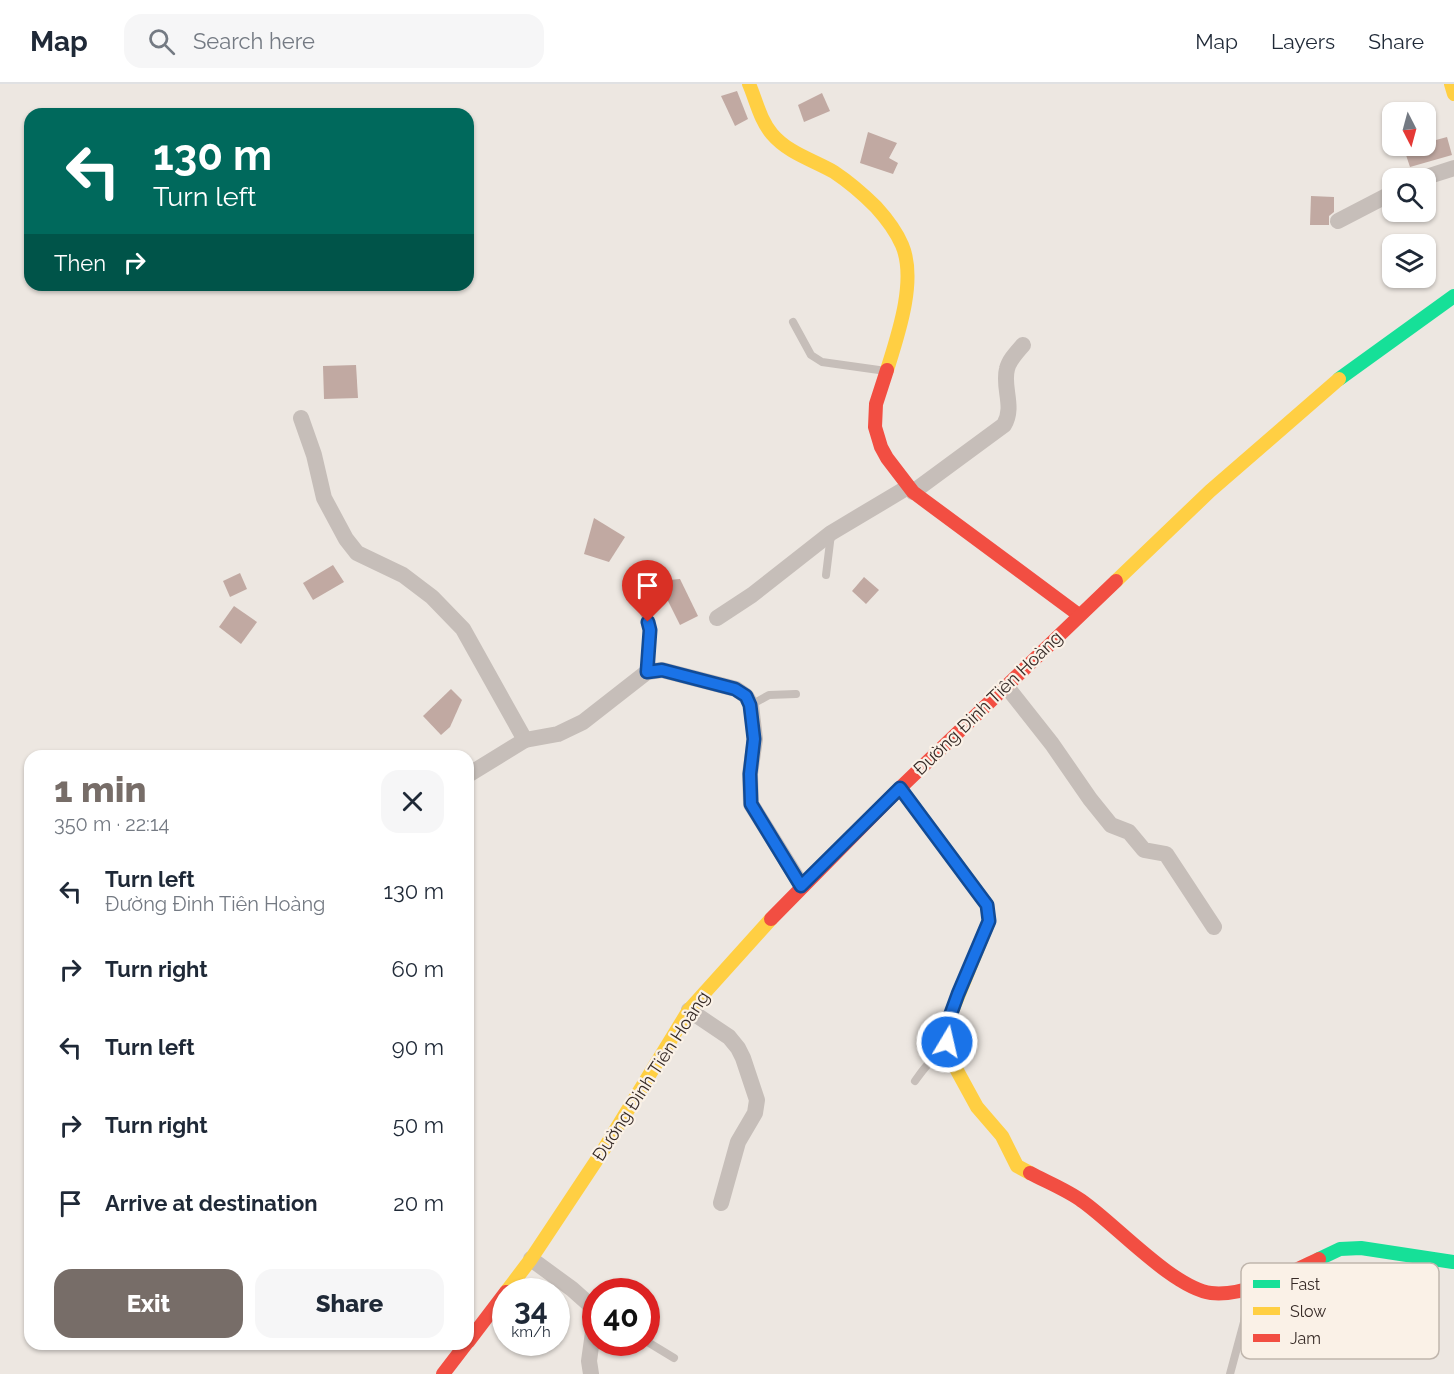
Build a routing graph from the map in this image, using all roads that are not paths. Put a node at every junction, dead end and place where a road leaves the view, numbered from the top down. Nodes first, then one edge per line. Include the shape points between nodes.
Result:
1 (749, 84) edge
2 (1451, 84) edge
3 (1454, 94) edge
4 (1454, 168) edge
5 (1436, 174) edge
6 (1382, 198) edge
7 (1338, 221) dead end
8 (1454, 296) edge
9 (793, 322) dead end
10 (1023, 345) dead end
11 (886, 371) junction
12 (300, 418) dead end
13 (910, 490) junction
14 (831, 533) junction
15 (825, 575) dead end
16 (643, 610) dead end
17 (1078, 615) junction
18 (717, 618) dead end
19 (647, 672) junction
20 (1007, 687) junction
21 (796, 694) dead end
22 (750, 705) junction
23 (525, 740) junction
24 (474, 771) edge
25 (900, 788) junction
26 (801, 886) junction
27 (1214, 927) dead end
28 (689, 1010) junction
29 (948, 1054) junction
30 (915, 1081) dead end
31 (721, 1203) dead end
32 (531, 1259) junction
33 (1453, 1262) edge
34 (1309, 1263) edge
35 (517, 1278) edge
36 (1241, 1290) edge
37 (582, 1298) edge
38 (492, 1310) edge
39 (1241, 1333) edge
40 (474, 1334) edge
41 (462, 1350) edge
42 (660, 1350) edge
43 (590, 1356) edge
44 (674, 1358) dead end
45 (443, 1374) edge
46 (591, 1374) edge
47 (1230, 1374) edge

1 - 11 street via 775,138 855,188 900,242 906,256 905,288
2 - 3 street
4 - 5 street
6 - 7 street
8 - 17 street, Đường Đinh Tiên Hoàng via 1333,383
9 - 11 lane via 811,355 822,362
10 - 13 street via 1006,371 1009,411 1004,425
11 - 13 street via 876,404 875,427 887,458
12 - 23 street via 324,498 346,539 357,553 410,580 463,629
13 - 14 street
13 - 17 street
14 - 15 lane
14 - 18 street
16 - 19 lane via 650,630
17 - 20 street, Đường Đinh Tiên Hoàng
19 - 22 street via 662,670 735,689 746,696
19 - 23 street via 584,722 558,734
20 - 25 street, Đường Đinh Tiên Hoàng
20 - 27 street via 1111,825 1129,832 1144,850 1166,854
21 - 22 lane via 769,694
22 - 26 street via 754,739 751,804
23 - 24 street
25 - 26 street, Đường Đinh Tiên Hoàng
25 - 29 street via 987,905 989,914 984,936 950,1016
26 - 28 street, Đường Đinh Tiên Hoàng
28 - 31 street via 729,1037 738,1048 757,1100 755,1113 738,1142
28 - 32 street, Đường Đinh Tiên Hoàng
29 - 30 lane via 935,1058
29 - 36 street via 977,1107 1002,1136 1017,1166 1081,1200 1189,1285 1221,1294
32 - 35 street, Đường Đinh Tiên Hoàng
32 - 37 street
33 - 34 street via 1349,1248
38 - 40 street, Đường Đinh Tiên Hoàng
39 - 47 lane
41 - 45 street, Đường Đinh Tiên Hoàng
42 - 44 lane
43 - 46 street

